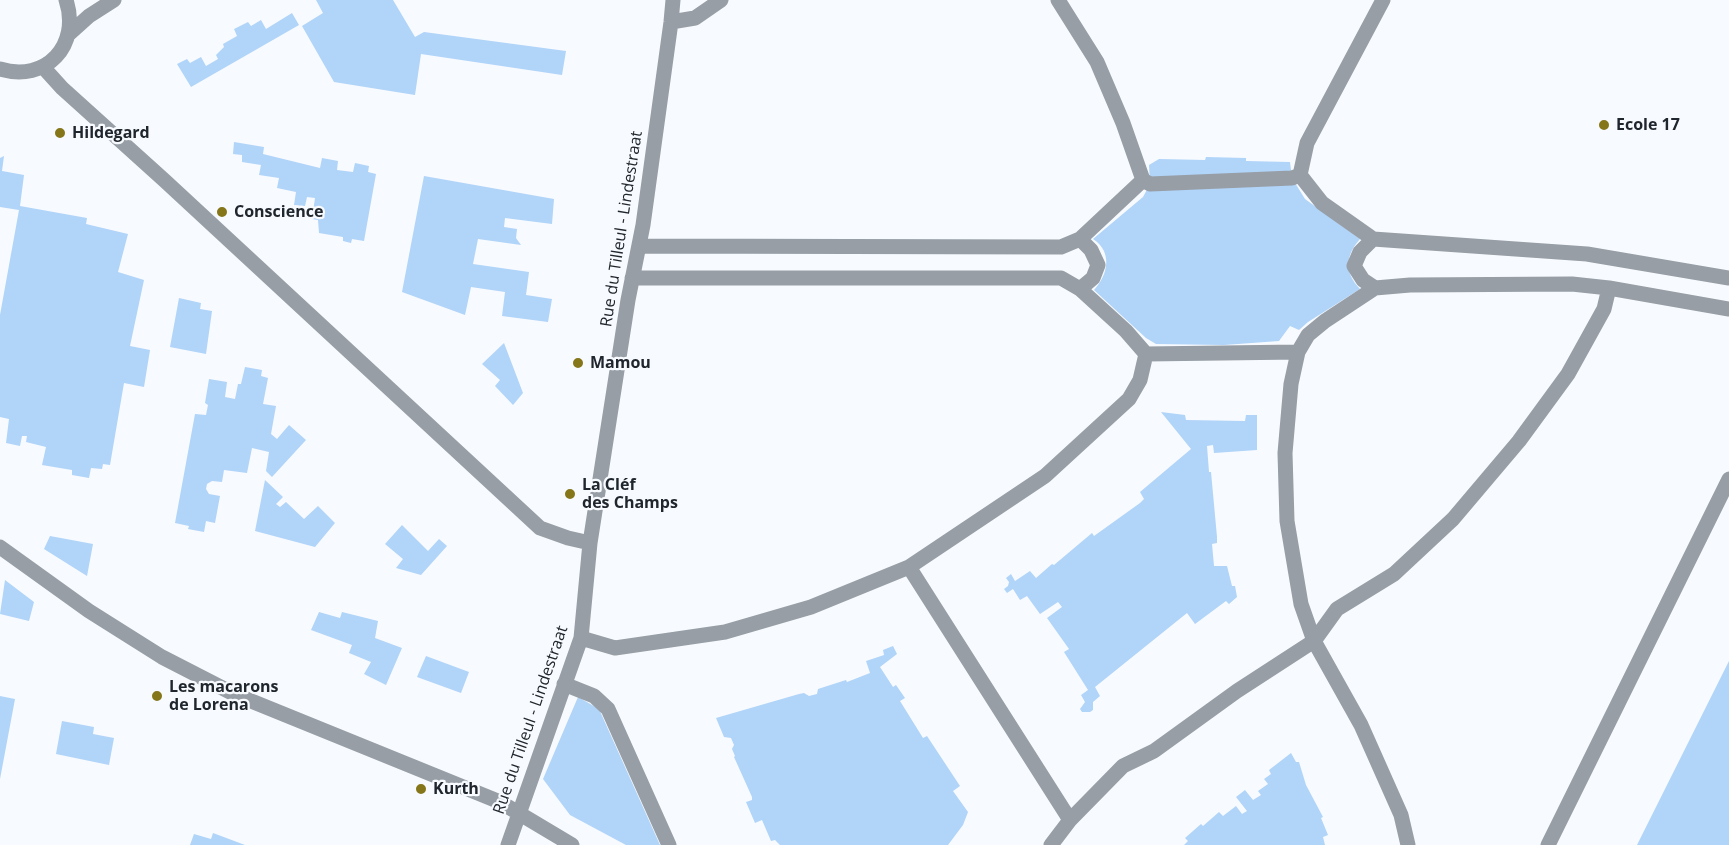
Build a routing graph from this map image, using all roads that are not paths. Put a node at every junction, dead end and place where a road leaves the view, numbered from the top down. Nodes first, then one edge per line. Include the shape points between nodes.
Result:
1 (66, 0) edge
2 (114, 0) edge
3 (673, 0) edge
4 (721, 0) edge
5 (1058, 0) edge
6 (1383, 0) edge
7 (672, 22) junction
8 (69, 34) junction
9 (43, 67) junction
10 (0, 69) edge
11 (1300, 176) junction
12 (1143, 180) junction
13 (1080, 239) junction
14 (1373, 239) junction
15 (639, 246) junction
16 (633, 278) junction
17 (1729, 278) edge
18 (1080, 288) junction
19 (1375, 288) junction
20 (1609, 288) junction
21 (1729, 309) edge
22 (1298, 351) junction
23 (1146, 354) junction
24 (1729, 479) edge
25 (590, 543) junction
26 (0, 547) edge
27 (909, 567) junction
28 (581, 638) junction
29 (1314, 641) junction
30 (564, 684) junction
31 (519, 813) junction
32 (1070, 820) junction
33 (508, 845) edge
34 (572, 845) edge
35 (669, 845) edge
36 (1051, 845) edge
37 (1408, 845) edge
38 (1548, 845) edge

1 - 8 street via 70,11
2 - 8 street via 89,15
3 - 7 street, Rue du Tilleul - Lindestraat
4 - 7 street via 695,18
5 - 12 street via 1097,62
6 - 11 street via 1307,143
7 - 15 street, Rue du Tilleul - Lindestraat
8 - 9 street via 59,53
9 - 10 street via 20,73
9 - 25 street via 540,528
11 - 12 street via 1150,184
11 - 14 street via 1322,203
12 - 13 street
13 - 15 street via 1061,247
13 - 18 street via 1098,265 1093,278
14 - 17 street via 1587,254
14 - 19 street via 1360,252 1354,266 1363,280
15 - 16 street, Rue du Tilleul - Lindestraat
16 - 18 street via 1061,278
16 - 25 street, Rue du Tilleul - Lindestraat
18 - 23 street
19 - 20 street via 1560,284
19 - 22 street via 1325,321 1308,335
20 - 21 street
20 - 29 street via 1604,309 1568,374 1519,441 1453,519 1394,574 1337,609
22 - 23 street
22 - 29 street via 1284,453 1287,521 1301,604
23 - 27 street via 1140,380 1129,399 1053,468
24 - 38 street
25 - 28 street, Rue du Tilleul - Lindestraat
26 - 31 street via 162,657 234,694
27 - 28 street via 812,607 725,632 615,648
27 - 32 street
28 - 30 street, Rue du Tilleul - Lindestraat
29 - 32 street via 1154,751 1123,766
29 - 37 street via 1361,725 1401,815
30 - 31 street, Rue du Tilleul - Lindestraat
30 - 35 street via 594,696 608,710
31 - 33 street, Rue du Tilleul - Lindestraat
31 - 34 street
32 - 36 street

